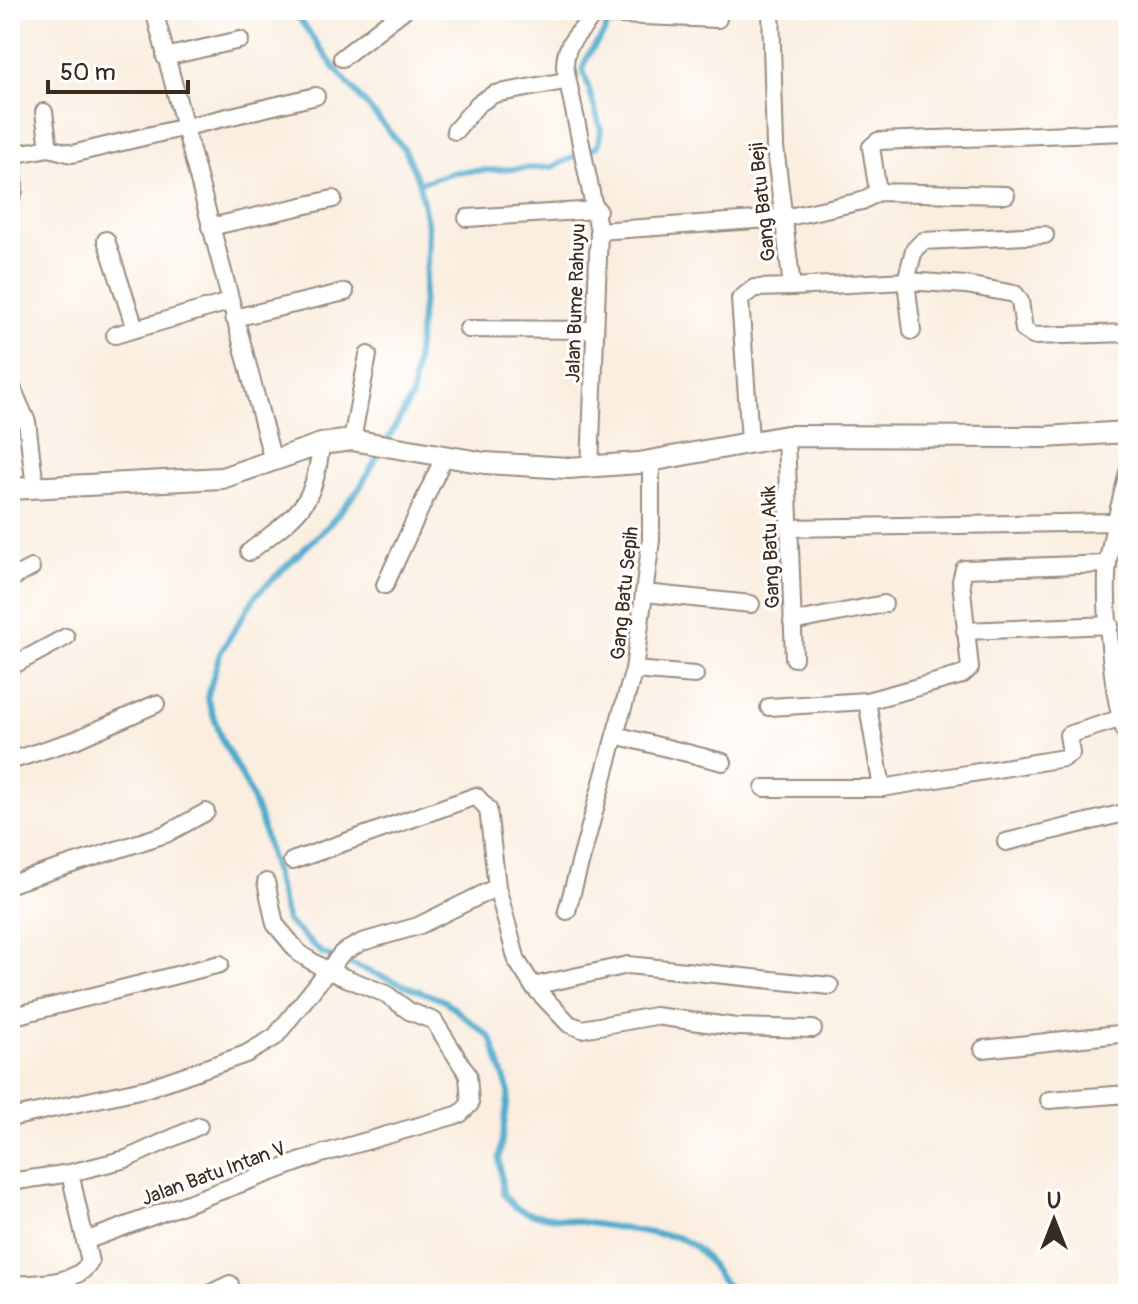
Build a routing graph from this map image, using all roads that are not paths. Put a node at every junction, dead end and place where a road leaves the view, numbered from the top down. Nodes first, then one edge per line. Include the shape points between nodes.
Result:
1 (154, 10) edge
2 (404, 10) edge
3 (771, 10) edge
4 (595, 12) edge
5 (718, 19) dead end
6 (240, 40) dead end
7 (165, 57) junction
8 (342, 58) dead end
9 (565, 81) junction
10 (316, 96) dead end
11 (44, 112) dead end
12 (182, 125) junction
13 (455, 131) dead end
14 (1128, 132) edge
15 (49, 148) junction
16 (878, 192) junction
17 (1006, 195) dead end
18 (333, 199) dead end
19 (10, 200) edge
20 (598, 210) junction
21 (467, 218) dead end
22 (784, 218) junction
23 (210, 227) junction
24 (599, 231) junction
25 (1045, 235) dead end
26 (106, 240) dead end
27 (906, 281) junction
28 (792, 287) junction
29 (345, 292) dead end
30 (231, 310) junction
31 (135, 328) junction
32 (468, 329) dead end
33 (594, 330) junction
34 (912, 331) dead end
35 (1128, 333) edge
36 (115, 335) dead end
37 (368, 355) dead end
38 (10, 383) edge
39 (1128, 432) edge
40 (786, 436) junction
41 (352, 440) junction
42 (750, 440) junction
43 (321, 444) junction
44 (445, 455) junction
45 (273, 461) junction
46 (651, 461) junction
47 (590, 468) junction
48 (1128, 472) edge
49 (35, 487) junction
50 (10, 489) edge
51 (1116, 522) junction
52 (790, 528) junction
53 (249, 552) dead end
54 (1108, 564) junction
55 (31, 568) dead end
56 (10, 579) edge
57 (385, 585) dead end
58 (645, 593) junction
59 (751, 604) dead end
60 (884, 604) dead end
61 (792, 622) junction
62 (1110, 625) junction
63 (965, 631) junction
64 (66, 637) dead end
65 (794, 658) dead end
66 (10, 667) edge
67 (634, 670) junction
68 (695, 675) dead end
69 (867, 701) junction
70 (156, 704) dead end
71 (769, 707) dead end
72 (1119, 719) junction
73 (615, 735) junction
74 (1128, 738) edge
75 (10, 761) edge
76 (723, 762) dead end
77 (764, 788) dead end
78 (882, 788) junction
79 (206, 812) dead end
80 (1128, 812) edge
81 (1006, 842) dead end
82 (292, 861) dead end
83 (266, 882) dead end
84 (10, 884) edge
85 (497, 887) junction
86 (567, 911) dead end
87 (220, 964) dead end
88 (328, 968) junction
89 (533, 986) junction
90 (830, 986) dead end
91 (10, 1017) edge
92 (813, 1029) dead end
93 (1128, 1033) edge
94 (983, 1049) dead end
95 (1128, 1094) edge
96 (1049, 1100) dead end
97 (10, 1118) edge
98 (199, 1126) dead end
99 (70, 1173) junction
100 (10, 1182) edge
101 (85, 1241) junction
102 (230, 1284) dead end
103 (10, 1285) edge
104 (209, 1294) edge

1 - 7 street
2 - 8 street
3 - 22 street, Gang Batu Beji via 775,147
4 - 5 street
4 - 9 street, Jalan Bume Rahuyu via 569,46
6 - 7 street
7 - 12 street
9 - 13 street via 494,94
9 - 20 street, Jalan Bume Rahuyu
10 - 12 street
11 - 15 street
12 - 15 street via 72,154
12 - 23 street
14 - 16 street via 878,141 871,147
15 - 19 street via 13,158
16 - 17 street
16 - 22 street via 862,201
18 - 23 street
20 - 21 street
20 - 24 street, Jalan Bume Rahuyu
22 - 24 street
22 - 28 street, Gang Batu Beji
23 - 30 street
24 - 33 street, Jalan Bume Rahuyu
25 - 27 street via 923,241 914,250
26 - 31 street
27 - 28 street
27 - 34 street
27 - 35 street via 1015,294 1024,330 1033,336
28 - 42 street, Gang Batu Beji via 754,288 740,299
29 - 30 street
30 - 31 street
30 - 45 street
31 - 36 street
32 - 33 street
33 - 47 street, Jalan Bume Rahuyu
37 - 41 street
38 - 49 street via 27,422
39 - 40 street via 1045,437
40 - 42 street
40 - 52 street, Gang Batu Akik
41 - 43 street
41 - 44 street
42 - 46 street
43 - 45 street
43 - 53 street via 312,494
44 - 47 street via 510,466
44 - 57 street
45 - 49 street via 222,478
46 - 47 street
46 - 58 street, Gang Batu Sepih
48 - 51 street
49 - 50 street
51 - 52 street
51 - 54 street
52 - 61 street, Gang Batu Akik
54 - 62 street
54 - 63 street via 964,569
55 - 56 street
58 - 59 street
58 - 67 street, Gang Batu Sepih
60 - 61 street
61 - 65 street, Gang Batu Akik
62 - 63 street
62 - 72 street
63 - 69 street via 971,664 962,675
64 - 66 street
67 - 68 street, Gang Batu Sepih
67 - 73 street
69 - 71 street
69 - 78 street
70 - 75 street via 75,740
72 - 74 street
72 - 78 street via 1068,735 1071,753 1064,758
73 - 76 street
73 - 86 street
77 - 78 street
79 - 84 street via 153,838
80 - 81 street
82 - 85 street via 476,796 488,809
83 - 88 street via 282,936 300,954
85 - 88 street via 418,926 362,942
85 - 89 street via 517,961
87 - 91 street
88 - 97 street via 275,1037 246,1054 148,1088
88 - 101 street, Jalan Batu Intan V via 434,1021 468,1075 471,1099 460,1114 318,1155
89 - 90 street via 628,965
89 - 92 street via 569,1024 582,1029 655,1016 736,1027
93 - 94 street
95 - 96 street
98 - 99 street via 126,1159
99 - 100 street
99 - 101 street
101 - 103 street via 90,1262 78,1275
102 - 104 street

